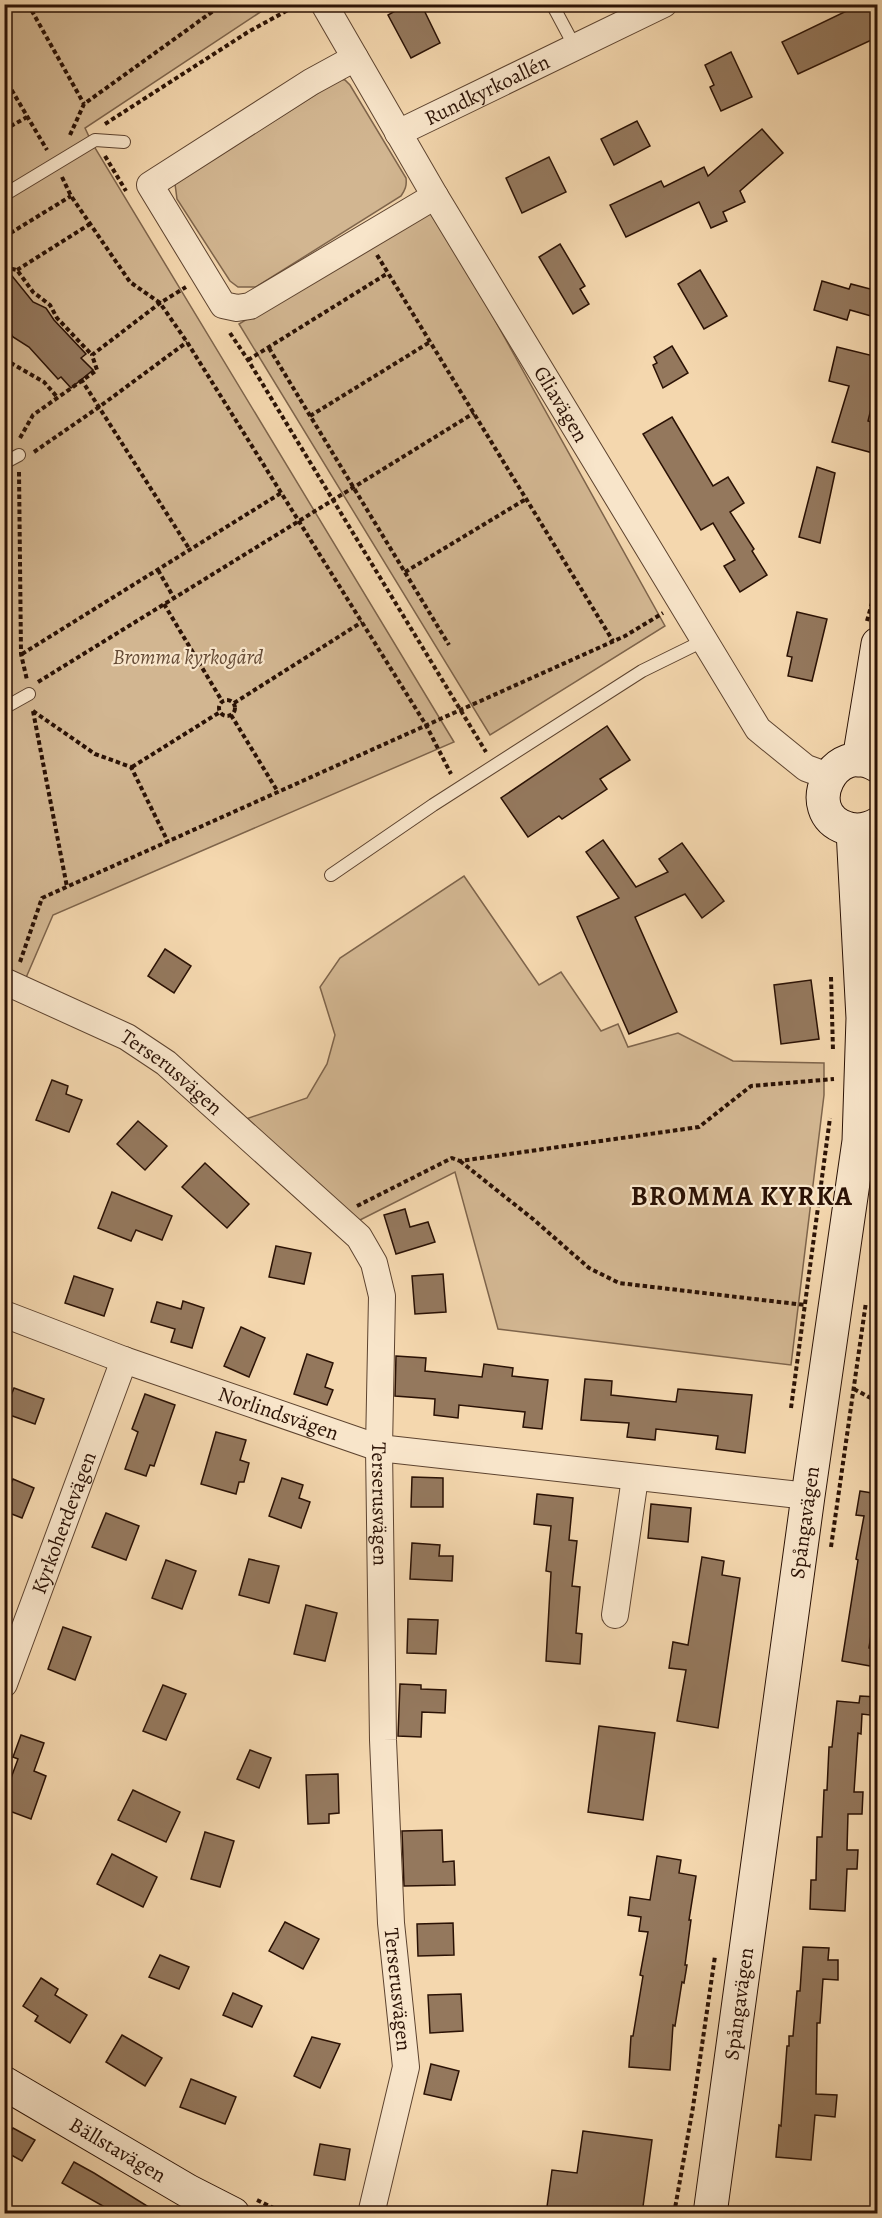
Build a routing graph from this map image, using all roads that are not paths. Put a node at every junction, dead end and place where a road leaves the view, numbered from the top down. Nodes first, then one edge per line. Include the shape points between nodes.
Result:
1 (324, 4) edge
2 (552, 4) edge
3 (664, 4) edge
4 (575, 47) junction
5 (355, 58) junction
6 (398, 132) junction
7 (124, 142) dead end
8 (4, 195) edge
9 (435, 196) junction
10 (18, 455) road end
11 (4, 463) edge
12 (705, 640) junction
13 (878, 644) edge
14 (29, 694) road end
15 (4, 708) edge
16 (868, 763) edge
17 (828, 776) junction
18 (865, 827) edge
19 (331, 874) dead end
20 (6, 982) edge
21 (4, 1314) edge
22 (124, 1360) junction
23 (379, 1448) junction
24 (635, 1478) junction
25 (808, 1496) junction
26 (615, 1615) dead end
27 (4, 1684) edge
28 (4, 2084) edge
29 (233, 2214) edge
30 (371, 2214) edge
31 (710, 2214) edge

1 - 5 street, Gliavägen
2 - 4 lane, Rundkyrkoallén
3 - 4 street, Rundkyrkoallén
4 - 6 street, Rundkyrkoallén
5 - 6 street, Gliavägen
5 - 9 street via 150,184 223,305 237,308 250,306
6 - 9 street, Gliavägen
7 - 8 lane via 95,140
9 - 12 street, Gliavägen
10 - 11 lane
12 - 17 street, Gliavägen via 758,729 806,768
12 - 19 lane via 642,671
13 - 16 street
14 - 15 lane
16 - 17 street via 841,764
17 - 18 street via 823,790 831,818 841,826
18 - 25 street, Spångavägen via 859,1141
20 - 23 street, Terserusvägen via 127,1037 166,1063 359,1237 374,1263 382,1296
21 - 22 street, Norlindsvägen
22 - 23 street, Norlindsvägen
22 - 27 street, Kyrkoherdevägen
23 - 24 street, Norlindsvägen
23 - 30 street, Terserusvägen via 391,1923 406,2067
24 - 25 street, Norlindsvägen
24 - 26 street
25 - 31 street, Spångavägen
28 - 29 street, Bällstavägen

